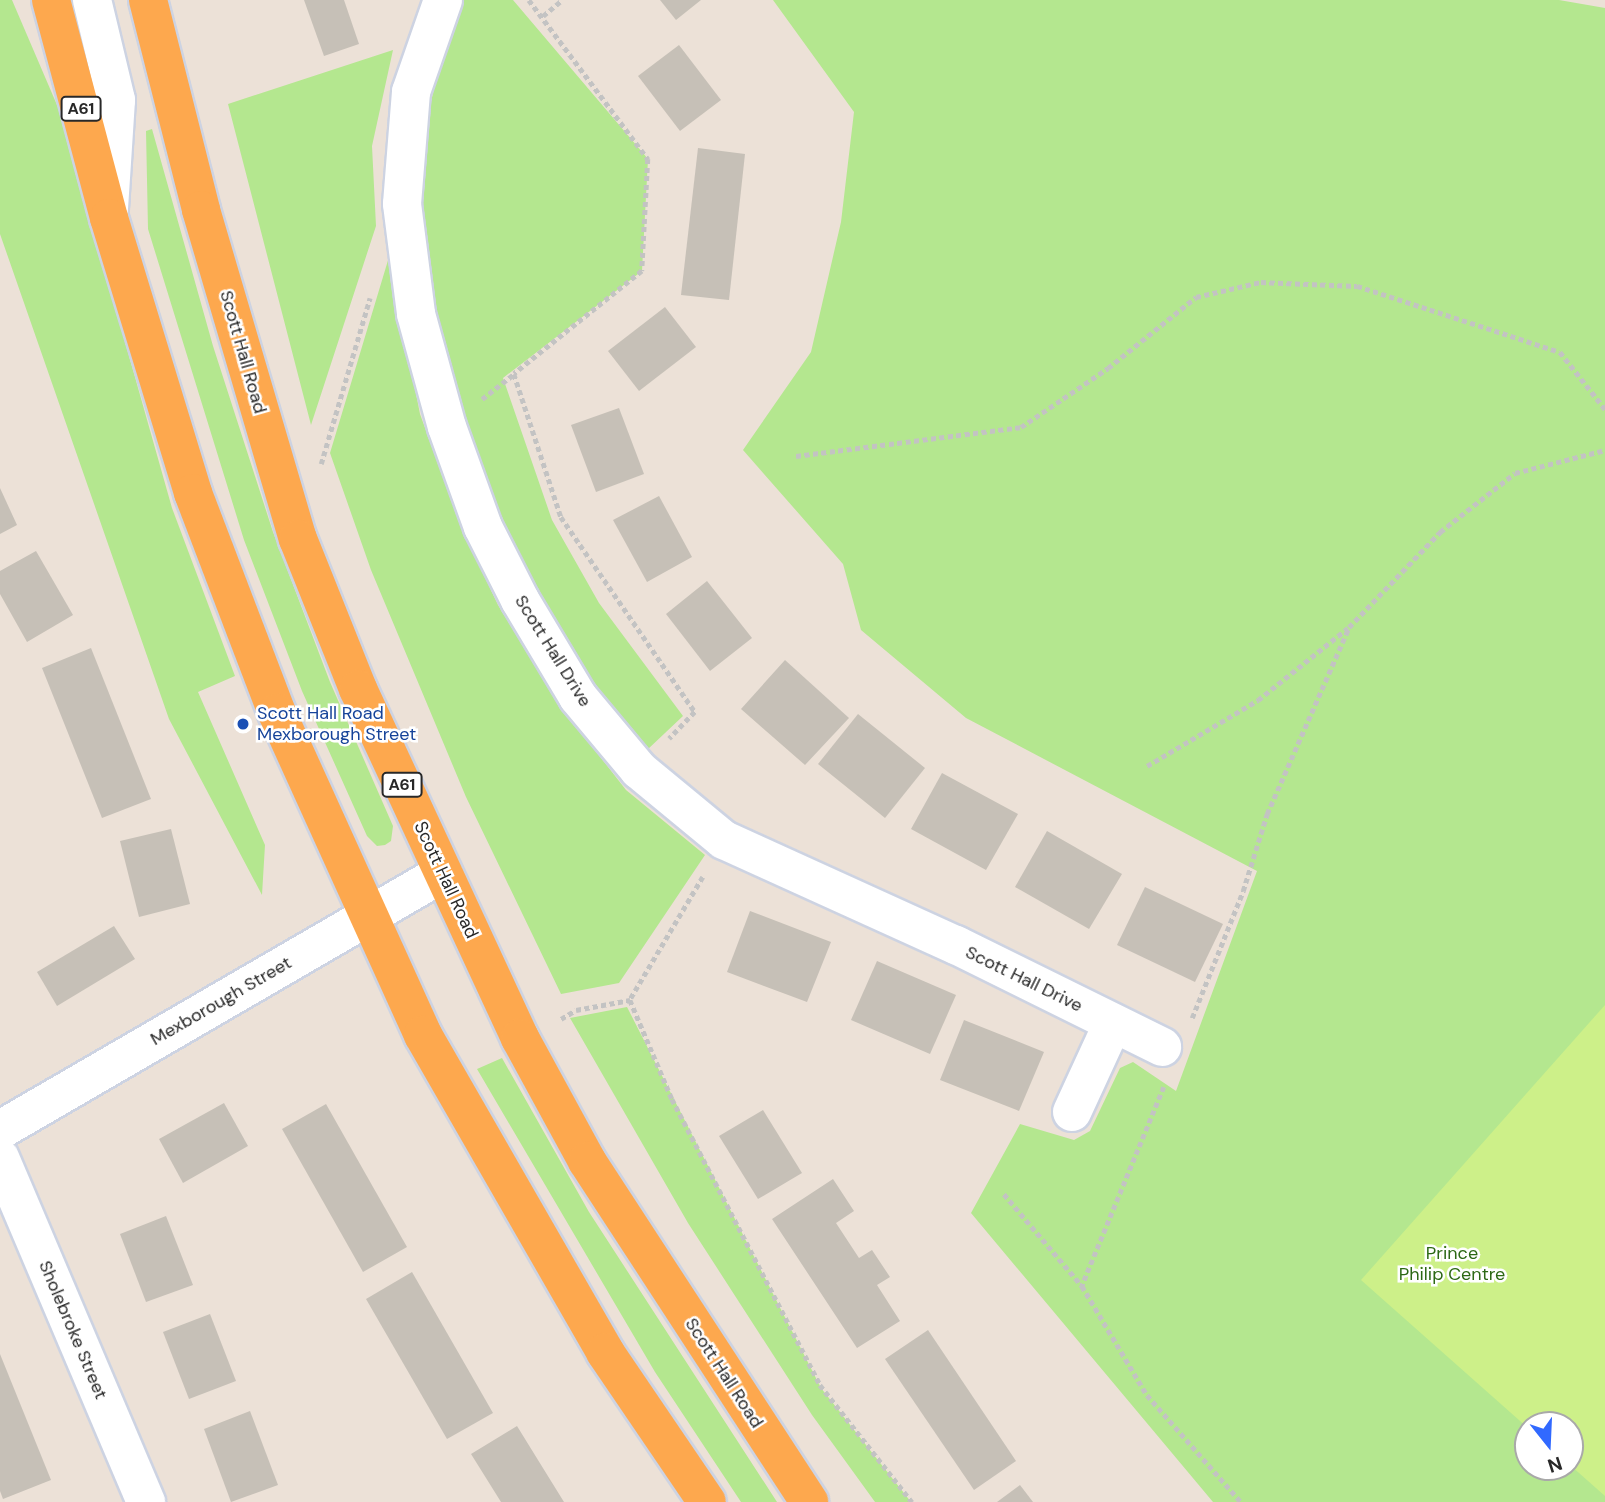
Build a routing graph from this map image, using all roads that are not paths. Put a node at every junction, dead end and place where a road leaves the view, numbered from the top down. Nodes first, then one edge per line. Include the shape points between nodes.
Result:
1 (51, 0) edge
2 (92, 0) edge
3 (148, 0) edge
4 (443, 0) edge
5 (108, 218) junction
6 (443, 873) junction
7 (366, 915) junction
8 (1113, 1023) junction
9 (1172, 1052) road end
10 (1072, 1112) dead end
11 (0, 1130) edge
12 (0, 1158) edge
13 (146, 1502) edge
14 (707, 1502) edge
15 (809, 1502) edge

1 - 5 highway, A61
2 - 5 street via 116,100
3 - 6 highway, Scott Hall Road / A61 via 201,210 298,539 358,690
4 - 8 street, Scott Hall Drive via 411,92 402,204 416,314 447,427 483,527 578,697 639,770 724,840 956,945
5 - 7 highway, A61 via 193,493 277,713
6 - 7 street, Mexborough Street
6 - 15 highway, Scott Hall Road / A61 via 520,1038 587,1161
7 - 11 street, Mexborough Street
7 - 14 highway, A61 via 423,1035 598,1340
8 - 9 street, Scott Hall Drive
8 - 10 street
12 - 13 street, Sholebroke Street

